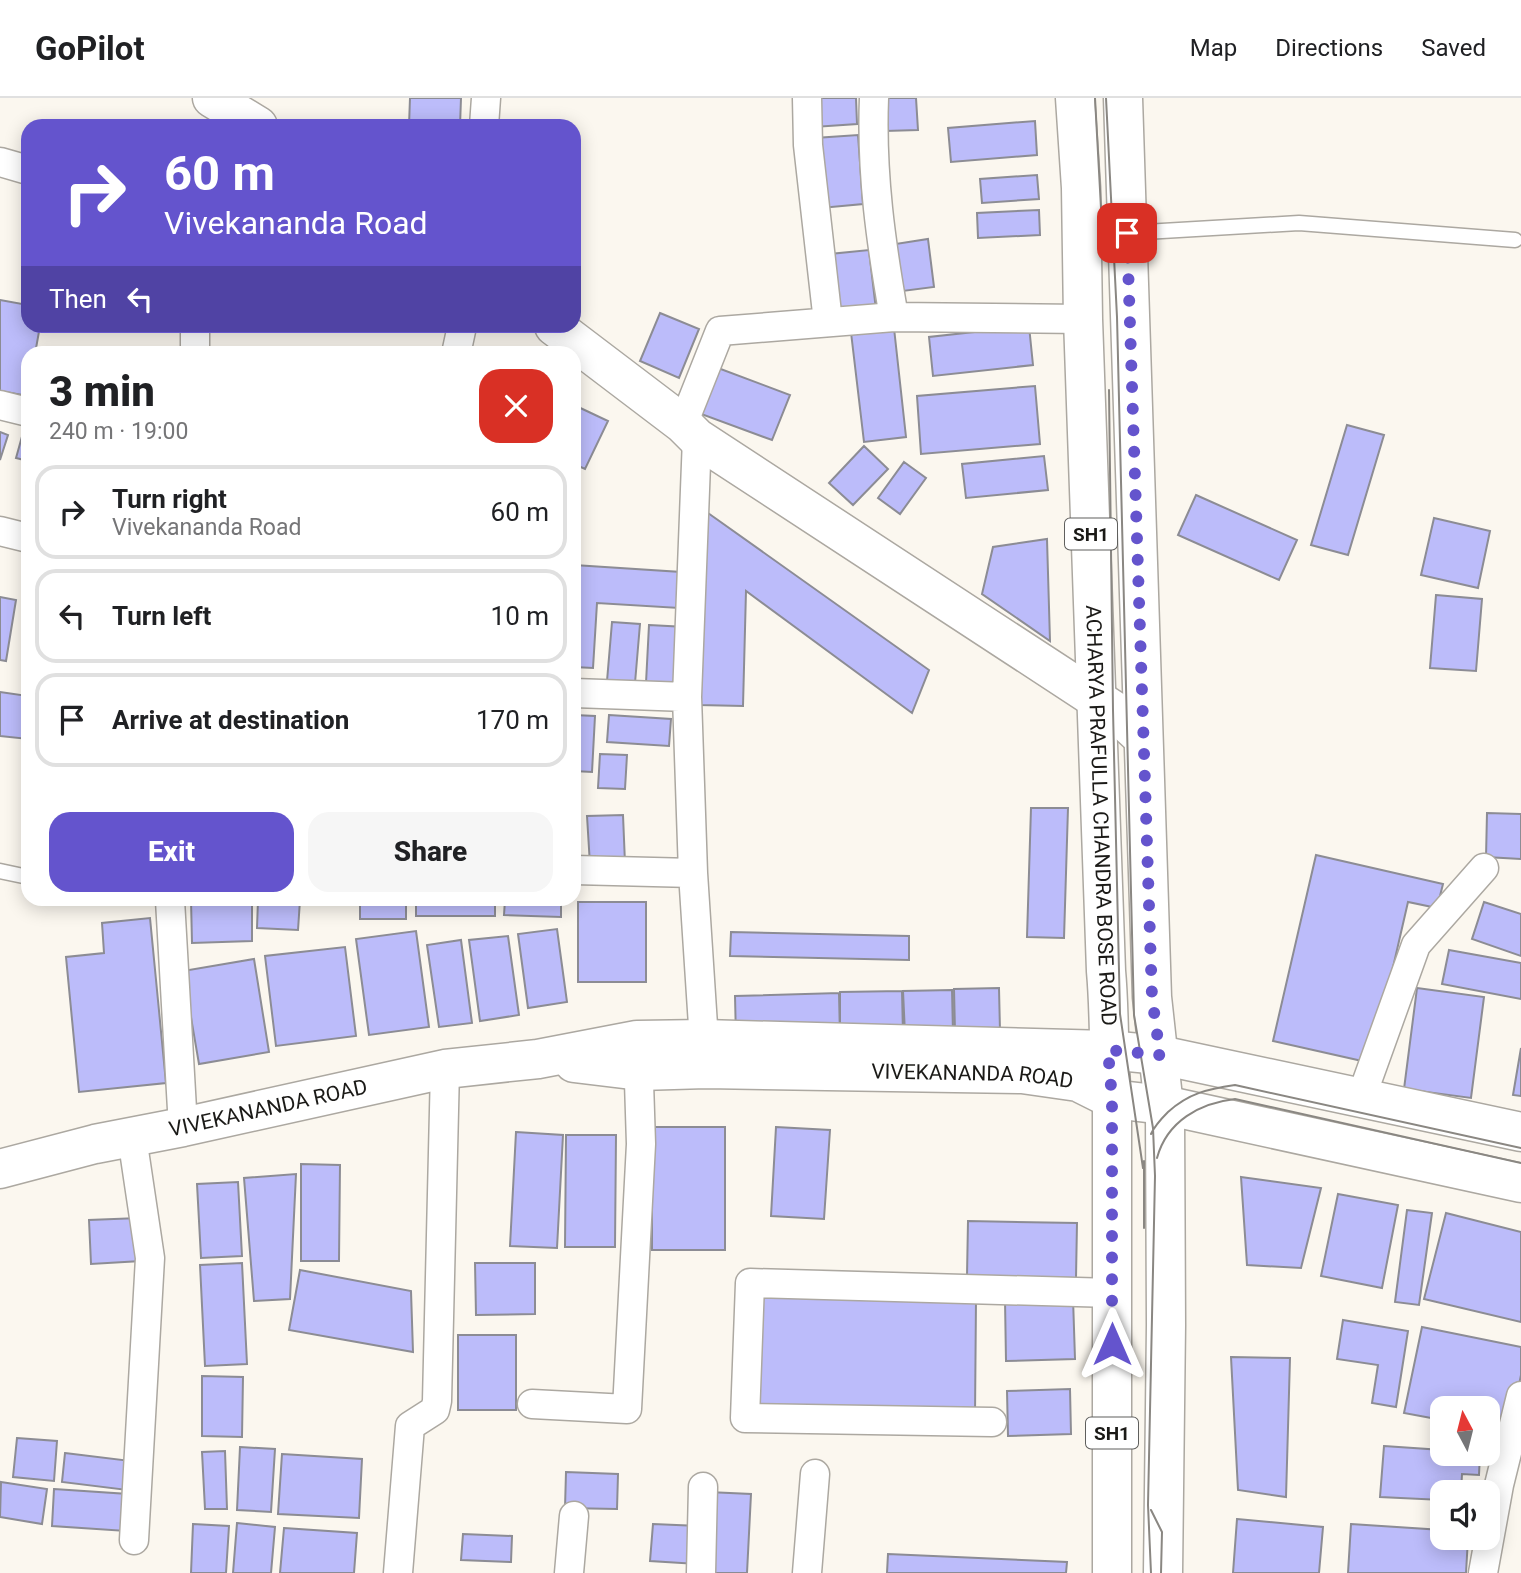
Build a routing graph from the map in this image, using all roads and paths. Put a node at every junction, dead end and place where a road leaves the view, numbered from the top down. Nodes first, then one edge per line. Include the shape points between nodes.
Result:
1 (486, 98) edge
2 (807, 98) edge
3 (874, 98) edge
4 (1075, 98) edge
5 (1123, 98) edge
6 (218, 110) edge
7 (240, 119) edge
8 (484, 119) edge
9 (0, 162) edge
10 (21, 168) edge
11 (1127, 233) junction
12 (1514, 240) dead end
13 (894, 317) junction
14 (1083, 319) junction
15 (828, 322) junction
16 (563, 333) edge
17 (580, 346) edge
18 (581, 347) edge
19 (0, 405) edge
20 (21, 410) edge
21 (690, 431) junction
22 (0, 531) edge
23 (21, 536) edge
24 (581, 693) edge
25 (687, 697) junction
26 (1096, 701) junction
27 (1142, 737) junction
28 (1484, 868) dead end
29 (581, 870) edge
30 (0, 871) edge
31 (693, 873) junction
32 (21, 876) edge
33 (170, 906) edge
34 (1108, 1050) junction
35 (705, 1054) junction
36 (638, 1055) junction
37 (1160, 1055) junction
38 (445, 1069) junction
39 (1361, 1098) junction
40 (1112, 1099) junction
41 (1164, 1105) junction
42 (183, 1128) junction
43 (1521, 1132) edge
44 (132, 1137) junction
45 (0, 1169) edge
46 (1521, 1183) edge
47 (1112, 1293) junction
48 (1521, 1396) edge
49 (533, 1404) dead end
50 (992, 1422) dead end
51 (815, 1474) dead end
52 (703, 1487) dead end
53 (574, 1516) dead end
54 (134, 1540) dead end
55 (398, 1573) edge
56 (569, 1573) edge
57 (701, 1573) edge
58 (807, 1573) edge
59 (1112, 1573) edge
60 (1163, 1573) edge
61 (1483, 1573) edge

1 - 8 street
2 - 15 street
3 - 13 street via 879,228
4 - 14 main road, ACHARYA PRAFULLA CHANDRA BOSE ROAD / SH1
5 - 11 main road, ACHARYA PRAFULLA CHANDRA BOSE ROAD / SH1
6 - 7 main road
9 - 10 street
11 - 12 lane via 1299,223
11 - 27 main road, ACHARYA PRAFULLA CHANDRA BOSE ROAD / SH1
13 - 14 street
13 - 15 street
14 - 26 main road, ACHARYA PRAFULLA CHANDRA BOSE ROAD / SH1
15 - 21 street via 720,331
16 - 17 main road
18 - 21 main road
19 - 20 street
21 - 25 street
21 - 26 main road
22 - 23 street
24 - 25 street
25 - 31 street
26 - 27 main road
26 - 34 main road, ACHARYA PRAFULLA CHANDRA BOSE ROAD / SH1
27 - 37 main road, ACHARYA PRAFULLA CHANDRA BOSE ROAD / SH1 via 1152,997
28 - 39 street via 1416,946
29 - 31 street
30 - 32 lane
31 - 35 street
33 - 42 street
34 - 35 main road, VIVEKANANDA ROAD
34 - 37 main road, VIVEKANANDA ROAD
34 - 40 main road, ACHARYA PRAFULLA CHANDRA BOSE ROAD / SH1
35 - 36 main road, VIVEKANANDA ROAD
35 - 40 main road, VIVEKANANDA ROAD via 1022,1074 1078,1082
36 - 38 main road, VIVEKANANDA ROAD
36 - 49 street via 640,1144 627,1409
37 - 39 main road, VIVEKANANDA ROAD
37 - 41 main road, ACHARYA PRAFULLA CHANDRA BOSE ROAD / SH1
38 - 42 main road, VIVEKANANDA ROAD
38 - 55 street via 437,1401 435,1410 410,1426
39 - 43 main road, VIVEKANANDA ROAD
40 - 41 main road, VIVEKANANDA ROAD
40 - 47 main road, ACHARYA PRAFULLA CHANDRA BOSE ROAD / SH1
41 - 46 main road, VIVEKANANDA ROAD
41 - 60 main road, ACHARYA PRAFULLA CHANDRA BOSE ROAD / SH1
42 - 44 main road, VIVEKANANDA ROAD
44 - 45 main road, VIVEKANANDA ROAD
44 - 54 street via 150,1258
47 - 50 street via 750,1283 746,1418
47 - 59 main road, ACHARYA PRAFULLA CHANDRA BOSE ROAD / SH1
48 - 61 street
51 - 58 street
52 - 57 street
53 - 56 street

